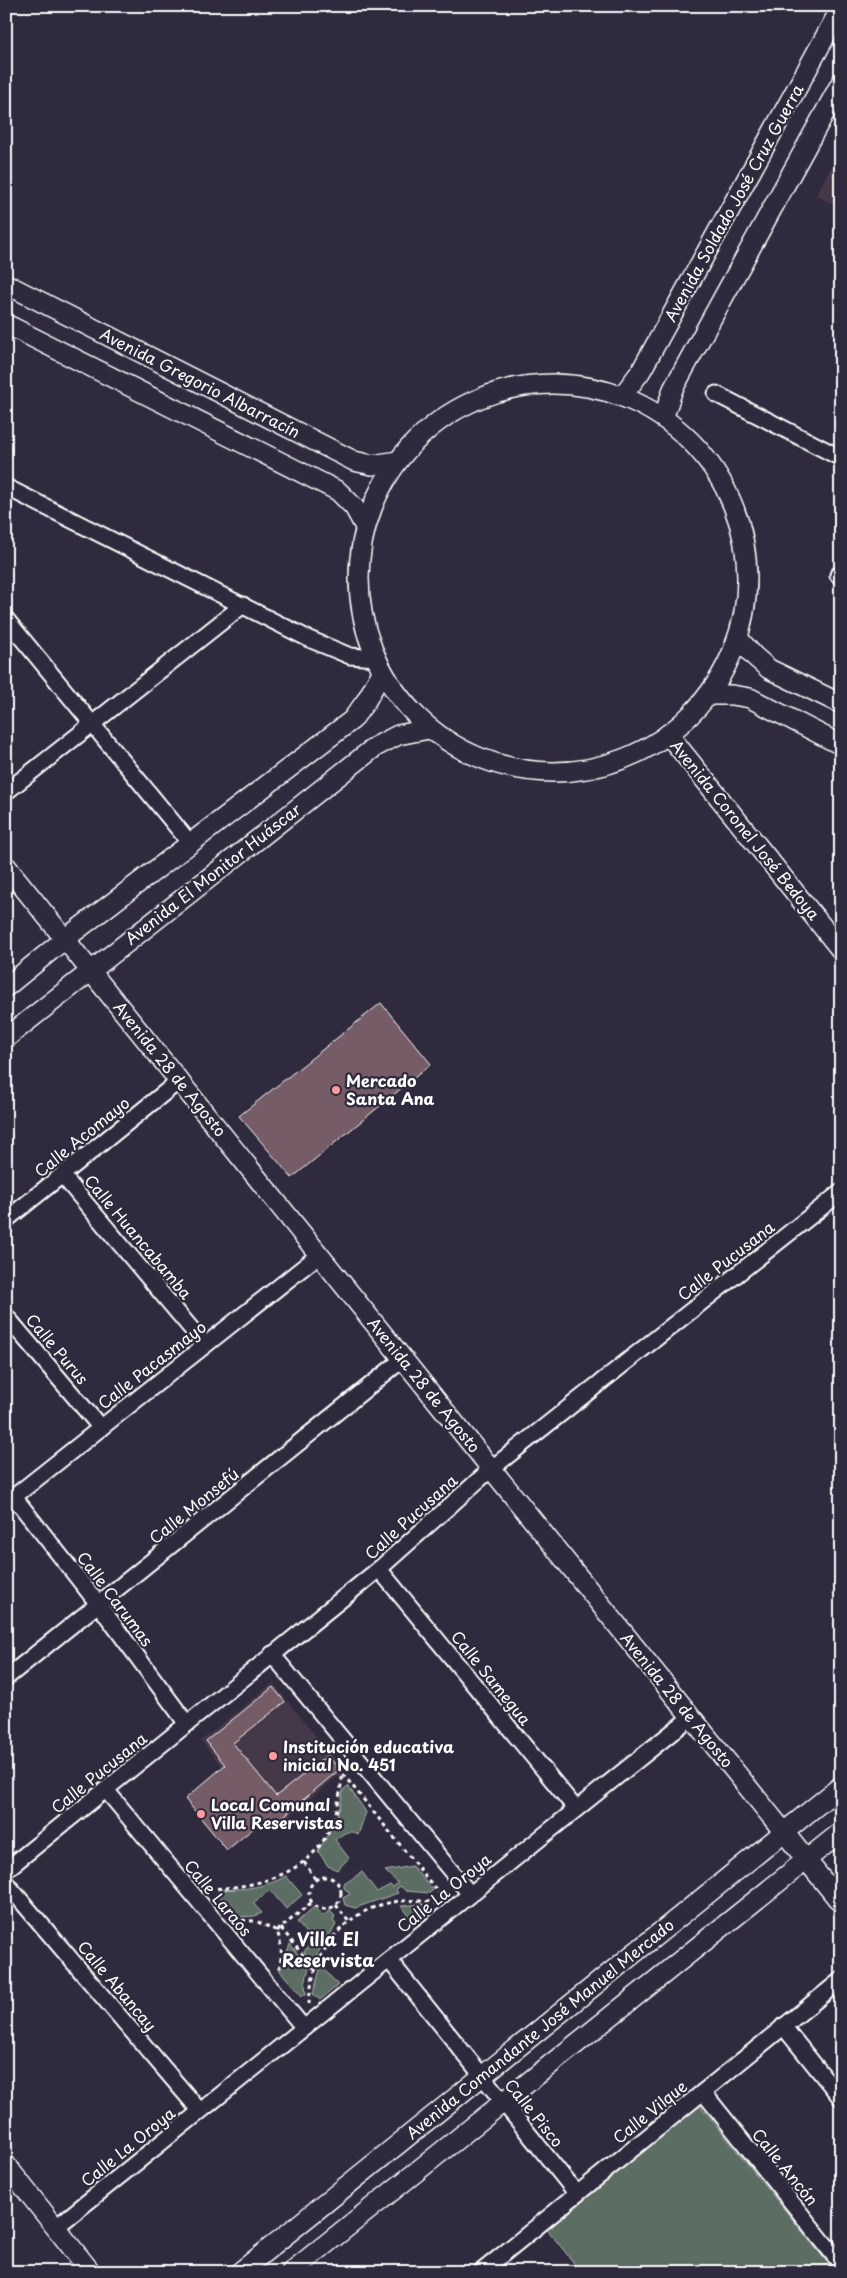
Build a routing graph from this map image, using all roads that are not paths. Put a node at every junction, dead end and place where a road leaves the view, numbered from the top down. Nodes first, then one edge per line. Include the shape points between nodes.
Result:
1 (841, 8) edge
2 (841, 83) edge
3 (6, 284) edge
4 (6, 324) edge
5 (716, 394) dead end
6 (623, 396) junction
7 (664, 416) junction
8 (841, 458) edge
9 (398, 461) junction
10 (6, 487) edge
11 (366, 527) junction
12 (243, 605) junction
13 (6, 619) edge
14 (738, 638) junction
15 (379, 665) junction
16 (708, 695) junction
17 (841, 704) edge
18 (92, 724) junction
19 (429, 729) junction
20 (668, 734) junction
21 (841, 745) edge
22 (6, 792) edge
23 (190, 844) junction
24 (6, 866) edge
25 (64, 939) junction
26 (841, 950) edge
27 (90, 970) junction
28 (6, 987) edge
29 (6, 1038) edge
30 (179, 1081) junction
31 (62, 1175) junction
32 (841, 1192) edge
33 (6, 1220) edge
34 (319, 1255) junction
35 (6, 1316) edge
36 (205, 1345) junction
37 (403, 1359) junction
38 (101, 1428) junction
39 (491, 1469) junction
40 (10, 1500) edge
41 (379, 1569) junction
42 (99, 1605) junction
43 (272, 1654) junction
44 (6, 1678) edge
45 (691, 1717) junction
46 (188, 1724) junction
47 (841, 1786) edge
48 (106, 1790) junction
49 (576, 1809) junction
50 (783, 1832) junction
51 (841, 1832) edge
52 (806, 1860) junction
53 (6, 1870) edge
54 (6, 1883) edge
55 (470, 1894) junction
56 (841, 1903) edge
57 (389, 1960) junction
58 (841, 1980) edge
59 (783, 2026) junction
60 (304, 2028) junction
61 (482, 2076) junction
62 (702, 2092) junction
63 (841, 2098) edge
64 (503, 2102) junction
65 (200, 2112) junction
66 (7, 2167) edge
67 (577, 2194) junction
68 (55, 2228) junction
69 (841, 2264) edge
70 (91, 2272) edge
71 (240, 2272) edge
72 (291, 2272) edge
73 (481, 2272) edge

1 - 6 street, Avenida Soldado José Cruz Guerra via 641,371
2 - 7 street via 673,389
3 - 9 street, Avenida Gregorio Albarracín via 354,461 372,465
4 - 11 street via 338,491 354,507
5 - 8 street
6 - 7 street
6 - 9 street via 595,387 558,383 521,386 486,396 453,412 423,434
7 - 14 street via 698,447 722,480 738,517 746,557 746,598
9 - 11 street via 378,492
10 - 12 street
11 - 15 street via 359,564 360,601 367,638
12 - 15 street via 309,639
12 - 18 street
13 - 18 street
14 - 16 street via 724,670
14 - 17 street via 769,668
15 - 19 street via 403,703
15 - 23 street via 366,701 352,720
16 - 20 street
16 - 21 street via 750,698
18 - 22 street
18 - 23 street
19 - 20 street via 462,751 498,766 536,772 575,772 614,763 650,747
19 - 27 street, Avenida El Monitor Huáscar via 398,735 376,746
20 - 26 street, Avenida Coronel José Bedoya
23 - 25 street
24 - 25 street, Avenida 28 de Agosto
25 - 27 street, Avenida 28 de Agosto
25 - 28 street
27 - 29 street, Avenida El Monitor Huáscar
27 - 30 street, Avenida 28 de Agosto
30 - 31 street, Calle Acomayo
30 - 34 street, Avenida 28 de Agosto
31 - 33 street, Calle Acomayo
31 - 36 street, Calle Huancabamba
32 - 39 street, Calle Pucusana
34 - 36 street, Calle Pacasmayo
34 - 37 street, Avenida 28 de Agosto
35 - 38 street, Calle Purus
36 - 38 street, Calle Pacasmayo
37 - 39 street, Avenida 28 de Agosto
37 - 42 street, Calle Monsefú
38 - 40 street, Calle Pacasmayo
39 - 41 street, Calle Pucusana
39 - 45 street, Avenida 28 de Agosto
40 - 42 street, Calle Carumas
41 - 43 street, Calle Pucusana
41 - 49 street, Calle Samegua
42 - 44 street, Calle Monsefú
42 - 46 street, Calle Carumas
43 - 46 street, Calle Pucusana
43 - 55 street
45 - 49 street, Calle La Oroya
45 - 50 street, Avenida 28 de Agosto
46 - 48 street, Calle Pucusana
47 - 50 street, Avenida Comandante José Manuel Mercado
48 - 53 street, Calle Pucusana
48 - 60 street, Calle Laraos
49 - 55 street, Calle La Oroya
50 - 52 street, Avenida 28 de Agosto
50 - 61 street, Avenida Comandante José Manuel Mercado
51 - 52 street, Avenida Comandante José Manuel Mercado
52 - 56 street, Avenida 28 de Agosto
52 - 64 street, Avenida Comandante José Manuel Mercado
54 - 65 street, Calle Abancay
55 - 57 street, Calle La Oroya
57 - 60 street, Calle La Oroya
57 - 61 street, Calle Pisco
58 - 59 street, Calle Vilque
59 - 62 street, Calle Vilque
59 - 63 street
60 - 65 street, Calle La Oroya
61 - 64 street, Calle Pisco
61 - 71 street, Avenida Comandante José Manuel Mercado
62 - 67 street, Calle Vilque
62 - 69 street, Calle Ancón
64 - 67 street, Calle Pisco
64 - 72 street, Avenida Comandante José Manuel Mercado
65 - 68 street, Calle La Oroya
66 - 68 street
67 - 73 street, Calle Vilque
68 - 70 street

